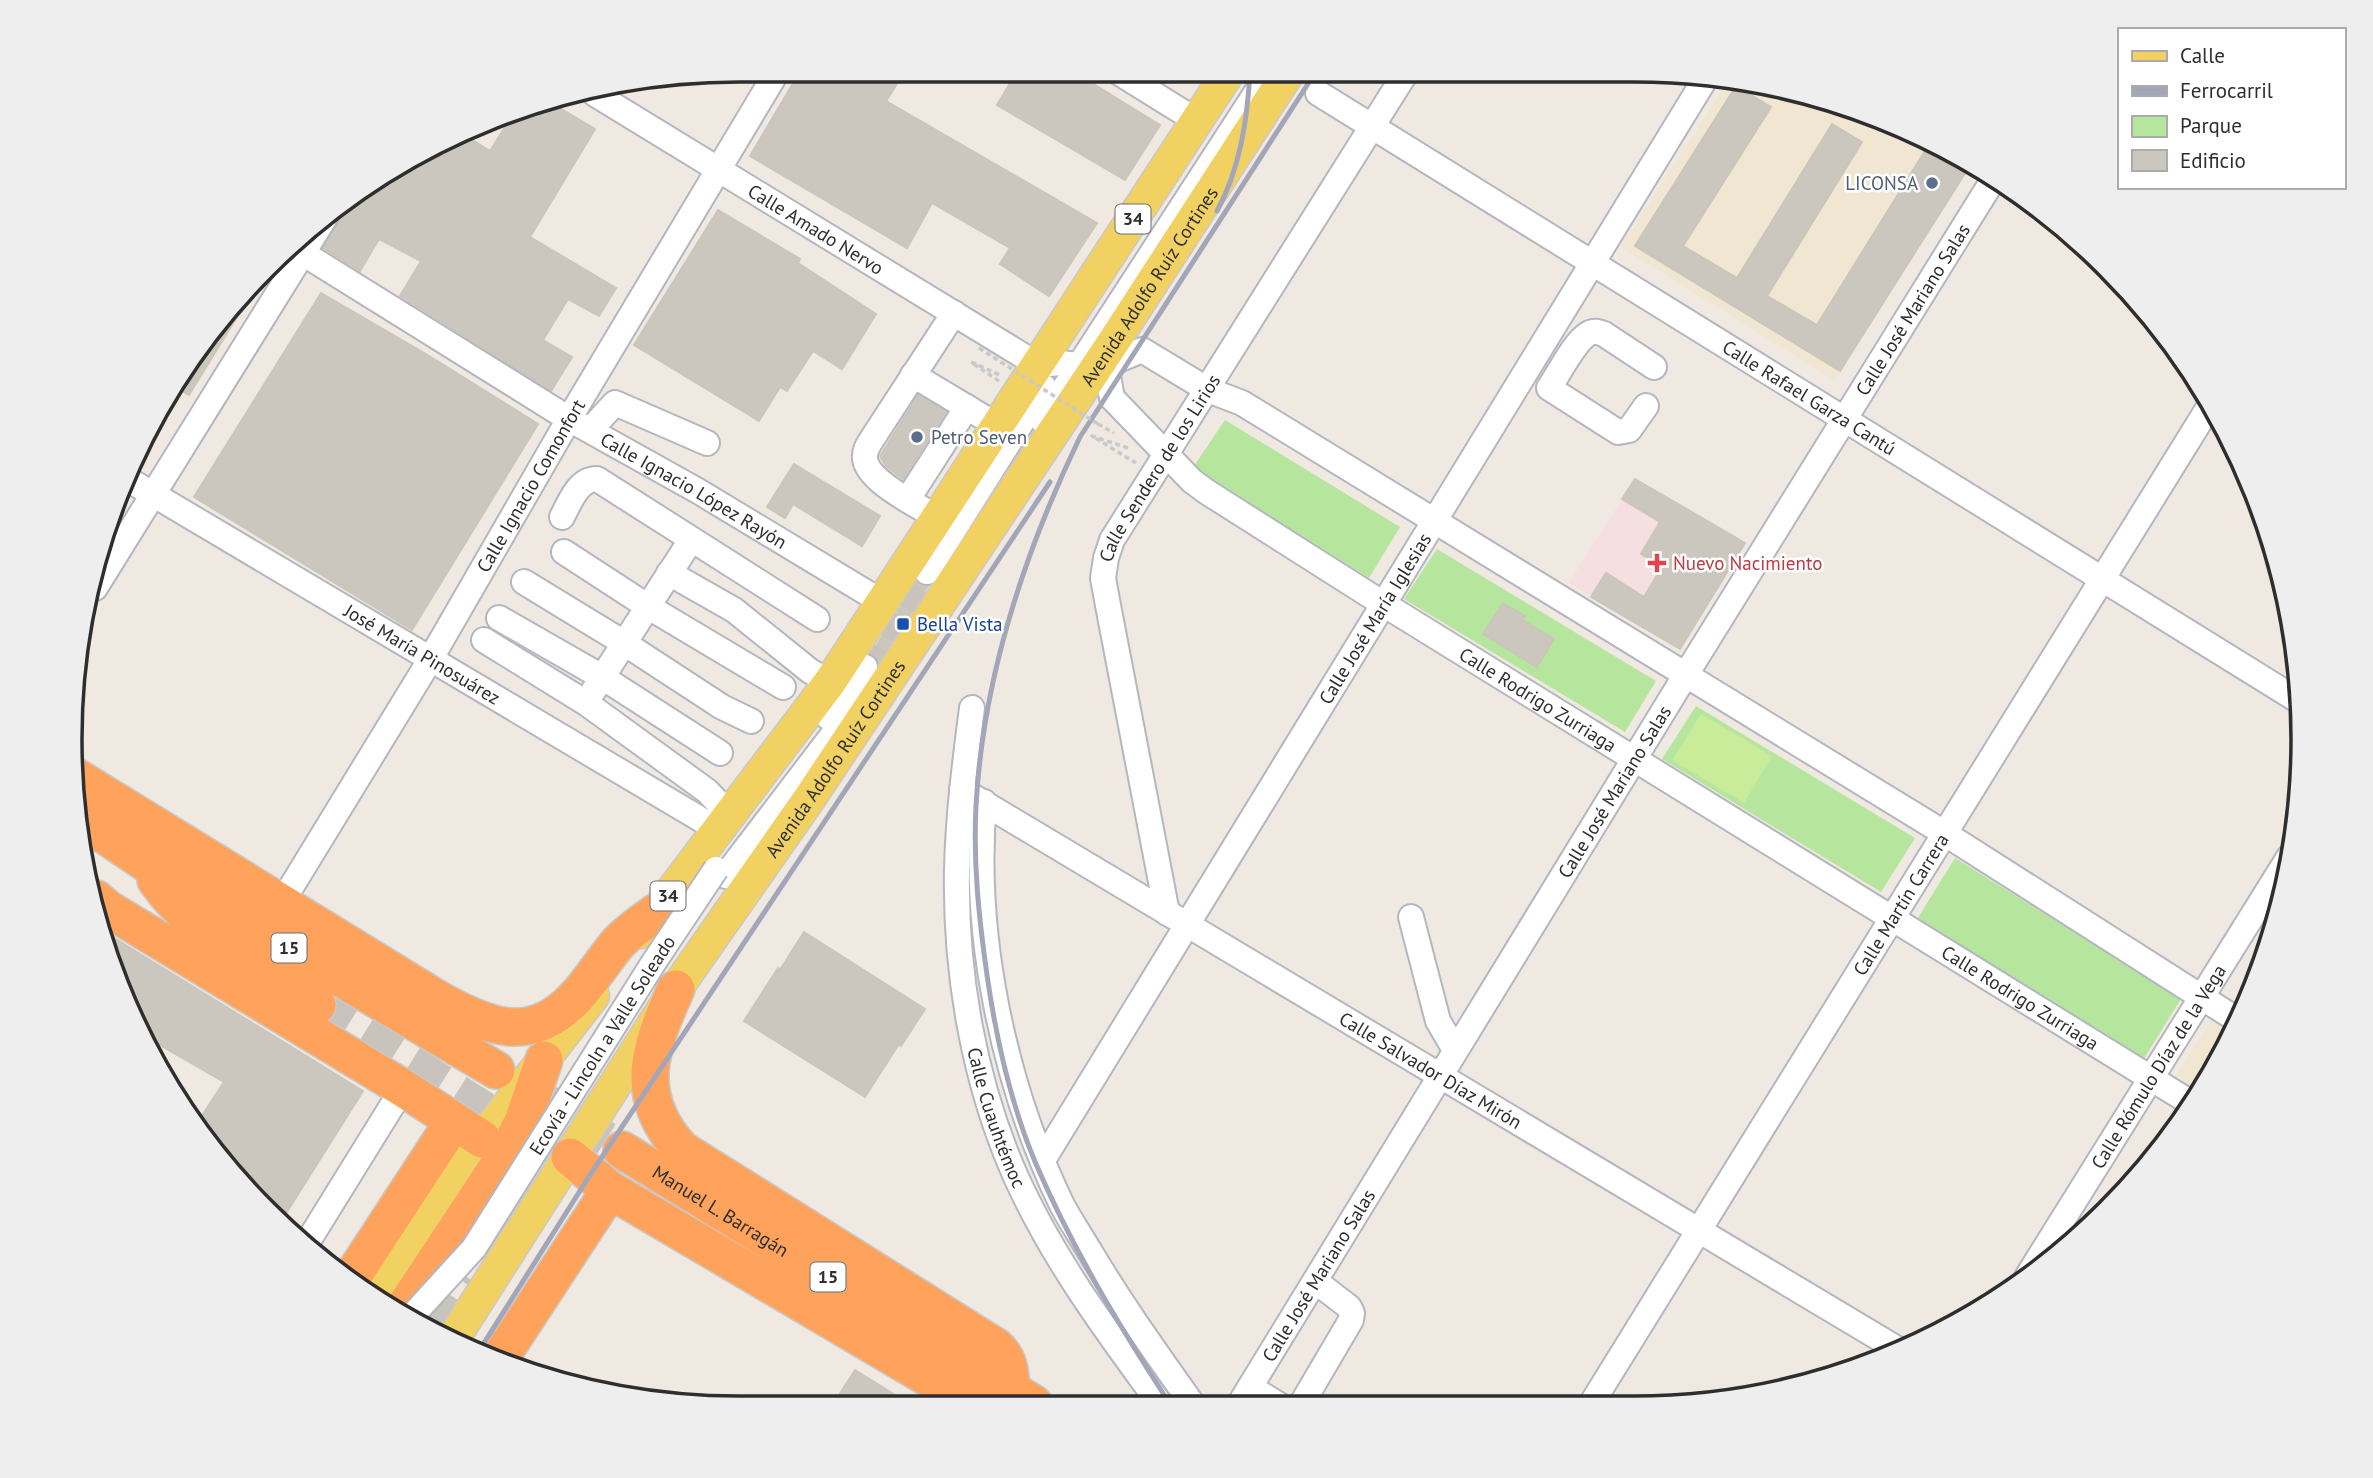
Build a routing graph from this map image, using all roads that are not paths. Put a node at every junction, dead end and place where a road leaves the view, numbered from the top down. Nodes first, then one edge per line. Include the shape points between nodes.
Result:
1 (771, 82) edge
2 (1134, 82) edge
3 (1222, 82) edge
4 (1245, 82) edge
5 (1263, 82) edge
6 (1281, 82) edge
7 (1400, 82) edge
8 (1701, 86) edge
9 (1318, 93) dead end
10 (601, 97) edge
11 (1197, 121) junction
12 (1372, 128) junction
13 (718, 167) junction
14 (1989, 187) edge
15 (300, 251) edge
16 (294, 256) edge
17 (1593, 263) junction
18 (954, 313) junction
19 (1076, 365) junction
20 (1654, 367) dead end
21 (1526, 372) junction
22 (913, 375) junction
23 (1549, 388) junction
24 (1208, 390) junction
25 (1646, 406) dead end
26 (967, 407) junction
27 (2204, 413) edge
28 (1844, 419) junction
29 (579, 424) junction
30 (998, 426) junction
31 (707, 443) dead end
32 (1161, 464) junction
33 (134, 483) edge
34 (155, 495) junction
35 (908, 499) junction
36 (562, 517) dead end
37 (938, 518) junction
38 (1435, 521) junction
39 (691, 540) junction
40 (564, 552) dead end
41 (669, 573) junction
42 (103, 576) edge
43 (934, 576) tunnel mouth
44 (2101, 579) junction
45 (524, 583) dead end
46 (882, 602) junction
47 (1385, 605) junction
48 (647, 606) junction
49 (499, 618) dead end
50 (817, 619) dead end
51 (484, 640) dead end
52 (624, 643) junction
53 (429, 660) junction
54 (872, 671) tunnel mouth
55 (1685, 676) junction
56 (602, 677) junction
57 (830, 682) junction
58 (783, 687) dead end
59 (2289, 695) edge
60 (586, 702) junction
61 (972, 708) dead end
62 (751, 721) dead end
63 (720, 753) dead end
64 (1635, 758) junction
65 (84, 782) edge
66 (962, 790) junction
67 (984, 802) junction
68 (723, 821) junction
69 (88, 824) edge
70 (1944, 833) junction
71 (143, 861) junction
72 (2275, 880) edge
73 (282, 902) junction
74 (104, 906) edge
75 (655, 913) junction
76 (1411, 917) dead end
77 (1893, 918) junction
78 (1177, 919) junction
79 (677, 989) junction
80 (2202, 998) junction
81 (317, 1005) tunnel mouth
82 (2229, 1015) edge
83 (1455, 1050) junction
84 (544, 1060) junction
85 (496, 1070) tunnel mouth
86 (1440, 1075) junction
87 (2151, 1079) junction
88 (403, 1088) junction
89 (2183, 1099) edge
90 (468, 1130) junction
91 (622, 1150) tunnel mouth
92 (570, 1157) junction
93 (1043, 1160) junction
94 (610, 1190) junction
95 (1698, 1230) junction
96 (311, 1237) edge
97 (2040, 1255) edge
98 (356, 1272) edge
99 (1315, 1281) junction
100 (405, 1304) edge
101 (407, 1305) edge
102 (410, 1307) edge
103 (458, 1332) edge
104 (1889, 1344) edge
105 (504, 1352) edge
106 (971, 1396) edge
107 (1014, 1396) edge
108 (1017, 1396) edge
109 (1154, 1396) edge
110 (1187, 1396) edge
111 (1245, 1396) edge
112 (1306, 1396) edge
113 (1596, 1396) edge

1 - 13 street, Calle Ignacio Comonfort
2 - 11 street
3 - 11 main road, Avenida Adolfo Ruíz Cortines / 34
4 - 19 street
5 - 19 street
6 - 19 main road, Avenida Adolfo Ruíz Cortines / 34
7 - 12 street, Calle Sendero de los Lirios
8 - 17 street, Calle José María Iglesias
9 - 12 street, Calle Rafael Garza Cantú
10 - 13 street, Calle Amado Nervo
11 - 19 main road, Avenida Adolfo Ruíz Cortines / 34
12 - 17 street, Calle Rafael Garza Cantú
12 - 24 street, Calle Sendero de los Lirios
13 - 18 street, Calle Amado Nervo
13 - 29 street, Calle Ignacio Comonfort
14 - 28 street, Calle José Mariano Salas
15 - 29 street, Calle Ignacio López Rayón
16 - 34 street
17 - 21 street, Calle José María Iglesias
17 - 28 street, Calle Rafael Garza Cantú
18 - 19 street, Calle Amado Nervo
18 - 22 street
19 - 24 street via 1142,350
19 - 30 main road, Avenida Adolfo Ruíz Cortines / 34 via 1018,395
19 - 32 street, Calle Rodrigo Zurriaga via 1112,398
19 - 43 street
19 - 79 main road, Avenida Adolfo Ruíz Cortines / 34 via 809,799
20 - 23 street via 1614,340 1591,332
21 - 23 street
21 - 38 street, Calle José María Iglesias
22 - 26 street
22 - 35 street via 864,457 873,475
23 - 25 street via 1618,432 1629,430
24 - 32 street, Calle Sendero de los Lirios
24 - 38 street via 1254,410
26 - 30 street
26 - 35 street
27 - 44 street, Calle Martín Carrera
28 - 44 street, Calle Rafael Garza Cantú
28 - 55 street, Calle José Mariano Salas
29 - 31 street via 615,403
29 - 46 street, Calle Ignacio López Rayón
29 - 53 street, Calle Ignacio Comonfort
30 - 37 main road, Avenida Adolfo Ruíz Cortines / 34
32 - 47 street, Calle Rodrigo Zurriaga
32 - 78 street, Calle Sendero de los Lirios via 1112,540 1103,578
33 - 34 street, José María Pinosuárez
34 - 42 street
34 - 53 street, José María Pinosuárez
35 - 37 street
36 - 39 street via 580,487 597,480
37 - 46 main road, Avenida Adolfo Ruíz Cortines / 34
38 - 47 street, Calle José María Iglesias
38 - 55 street
39 - 41 street
39 - 50 street
40 - 48 street
41 - 48 street
41 - 57 street via 734,610
44 - 59 street, Calle Rafael Garza Cantú
44 - 70 street, Calle Martín Carrera
45 - 52 street
46 - 57 main road, Avenida Adolfo Ruíz Cortines / 34
47 - 64 street, Calle Rodrigo Zurriaga
47 - 78 street, Calle José María Iglesias
48 - 52 street
48 - 58 street
49 - 56 street
51 - 60 street
52 - 56 street
52 - 62 street
53 - 68 street, José María Pinosuárez
53 - 73 street, Calle Ignacio Comonfort
54 - 102 street via 720,872 481,1254 464,1277
55 - 64 street, Calle José Mariano Salas
55 - 70 street
56 - 60 street
56 - 63 street
57 - 68 main road, Avenida Adolfo Ruíz Cortines / 34
60 - 68 street via 707,791
61 - 66 street, Calle Cuauhtémoc
64 - 77 street, Calle Rodrigo Zurriaga
64 - 83 street, Calle José Mariano Salas
65 - 73 highway
66 - 67 street, Calle Salvador Díaz Mirón
66 - 109 street, Calle Cuauhtémoc via 957,872 961,971 985,1089 1033,1212 1090,1308
67 - 78 street, Calle Salvador Díaz Mirón
67 - 93 street, Calle Cuauhtémoc via 984,914 996,1001 1016,1083
68 - 75 main road, Avenida Adolfo Ruíz Cortines / 34
69 - 71 highway, 15
70 - 77 street, Calle Martín Carrera
70 - 80 street
71 - 81 highway via 171,901 198,927
71 - 85 highway, 15
72 - 80 street, Calle Rómulo Díaz de la Vega
73 - 75 highway via 469,1016 523,1028 554,1016 620,941
74 - 88 highway
75 - 84 main road, Avenida Adolfo Ruíz Cortines / 34
76 - 83 street via 1438,1021
77 - 87 street, Calle Rodrigo Zurriaga
77 - 95 street, Calle Martín Carrera
78 - 86 street, Calle Salvador Díaz Mirón
78 - 93 street, Calle José María Iglesias
79 - 92 main road, Avenida Adolfo Ruíz Cortines / 34
79 - 108 highway via 656,1037 649,1075 656,1112 671,1139 996,1347 1010,1369
80 - 82 street
80 - 87 street, Calle Rómulo Díaz de la Vega
83 - 86 street, Calle José Mariano Salas
84 - 90 main road, Avenida Adolfo Ruíz Cortines / 34
84 - 101 highway via 507,1153
86 - 95 street, Calle Salvador Díaz Mirón
86 - 99 street, Calle José Mariano Salas
87 - 89 street, Calle Rodrigo Zurriaga
87 - 97 street, Calle Rómulo Díaz de la Vega
88 - 90 highway
88 - 96 street
90 - 98 highway
90 - 100 main road, Avenida Adolfo Ruíz Cortines / 34
91 - 107 highway, Manuel L. Barragán / 15
92 - 94 highway
92 - 103 main road, Avenida Adolfo Ruíz Cortines / 34
93 - 110 street, Calle Cuauhtémoc via 1063,1206 1107,1280
94 - 105 highway
94 - 106 highway via 946,1388
95 - 104 street, Calle Salvador Díaz Mirón
95 - 113 street, Calle Martín Carrera
99 - 111 street, Calle José Mariano Salas
99 - 112 street via 1345,1302 1352,1313

